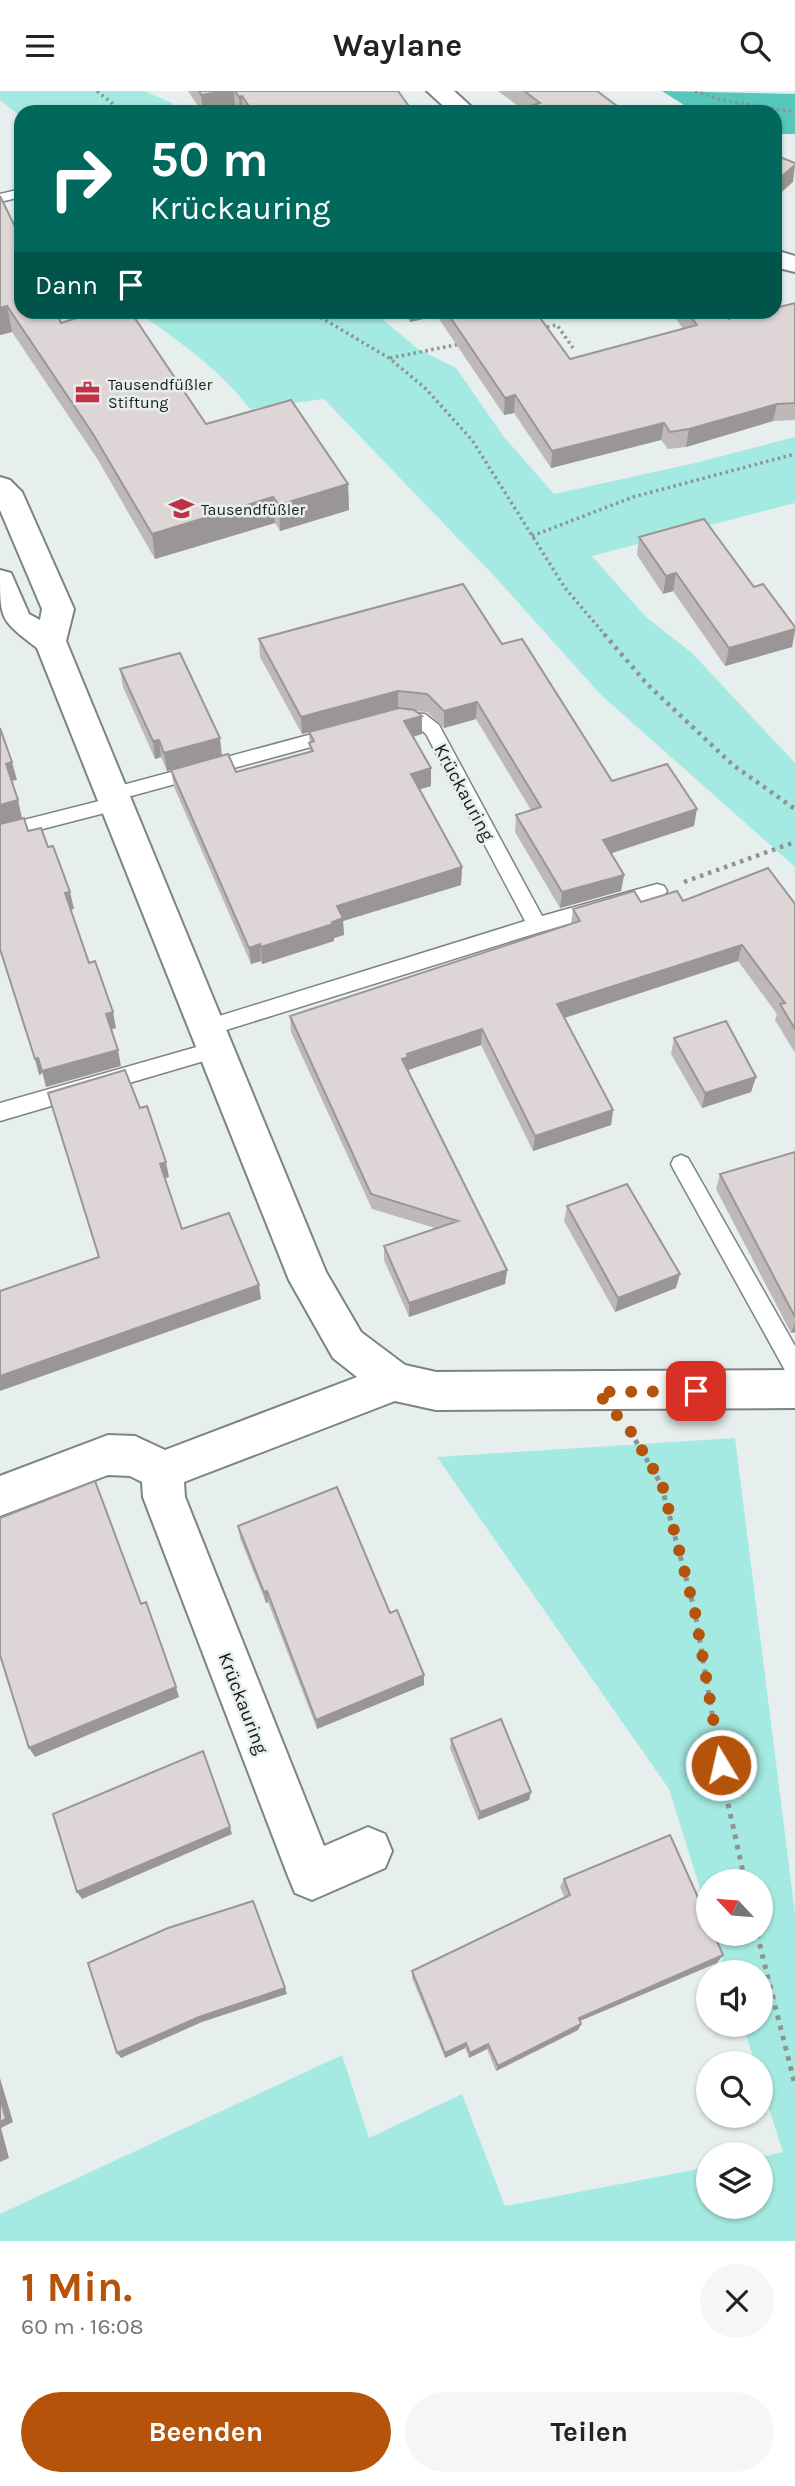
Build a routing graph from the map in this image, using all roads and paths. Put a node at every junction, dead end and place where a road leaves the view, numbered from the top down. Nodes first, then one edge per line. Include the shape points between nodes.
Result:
1 (97, 91) edge
2 (439, 91) edge
3 (695, 91) edge
4 (114, 105) edge
5 (456, 105) edge
6 (752, 105) edge
7 (323, 319) edge
8 (531, 330) edge
9 (466, 343) edge
10 (573, 348) dead end
11 (389, 358) junction
12 (795, 454) edge
13 (0, 487) edge
14 (532, 536) junction
15 (0, 580) edge
16 (50, 641) junction
17 (115, 799) junction
18 (795, 809) edge
19 (0, 833) edge
20 (795, 842) edge
21 (657, 891) joint
22 (537, 925) junction
23 (211, 1039) junction
24 (0, 1112) edge
25 (681, 1164) dead end
26 (795, 1367) edge
27 (395, 1382) junction
28 (795, 1389) edge
29 (597, 1392) junction
30 (162, 1471) junction
31 (0, 1496) edge
32 (368, 1851) dead end
33 (742, 1869) edge
34 (760, 1946) edge
35 (795, 2085) edge

1 - 4 path
2 - 5 street
3 - 6 path
7 - 11 path
8 - 10 path via 557,325
9 - 11 path
11 - 14 path via 425,388 472,440
12 - 14 path via 633,497
13 - 16 street via 7,492 58,609
14 - 18 path via 565,587 648,685 733,765
15 - 16 street via 16,620
16 - 17 street
17 - 19 lane, Krückauring
17 - 22 lane, Krückauring via 399,717 418,719 433,730
17 - 23 street
20 - 21 path
21 - 22 lane
22 - 23 lane
23 - 24 lane
23 - 27 street via 309,1280 347,1345
25 - 26 lane
27 - 29 street via 436,1391
27 - 30 street
28 - 29 street
29 - 33 path via 632,1433 662,1484 695,1612
30 - 31 street via 135,1456 108,1455
30 - 32 street, Krückauring via 163,1497 312,1876
34 - 35 path

